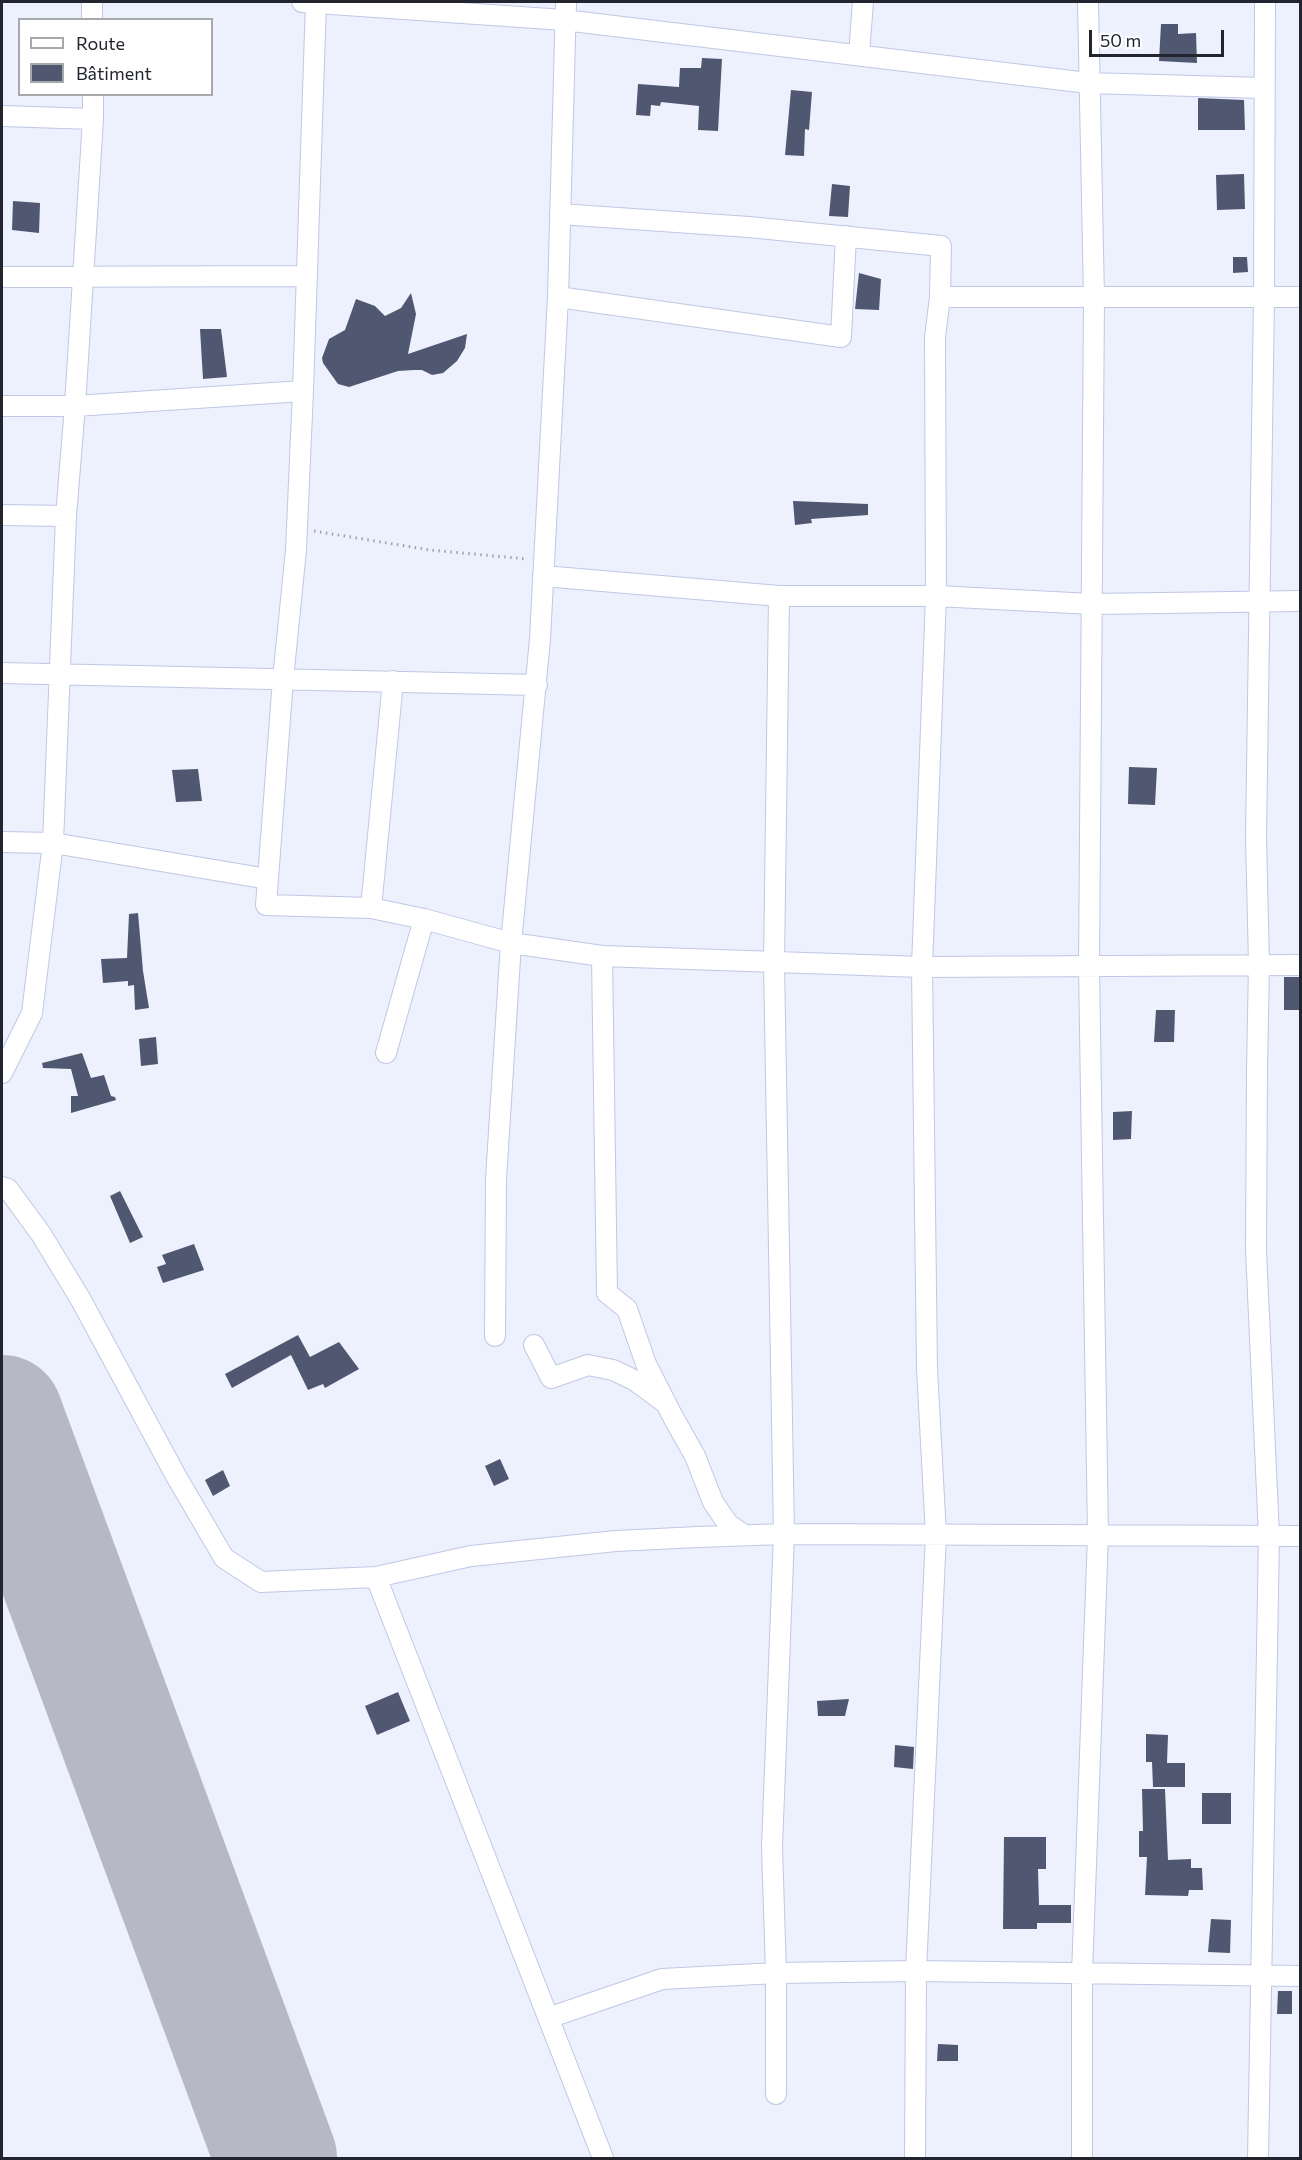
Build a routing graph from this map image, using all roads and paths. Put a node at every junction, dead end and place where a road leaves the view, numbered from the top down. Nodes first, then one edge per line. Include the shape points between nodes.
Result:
1 (92, 2) edge
2 (311, 2) edge
3 (863, 2) edge
4 (1088, 2) edge
5 (1265, 2) edge
6 (565, 10) edge
7 (92, 18) edge
8 (859, 54) junction
9 (1088, 83) junction
10 (1264, 88) junction
11 (93, 96) edge
12 (2, 116) edge
13 (93, 119) junction
14 (560, 214) junction
15 (846, 236) junction
16 (82, 276) junction
17 (306, 276) junction
18 (2, 277) edge
19 (558, 297) junction
20 (940, 297) junction
21 (1264, 297) junction
22 (1300, 297) edge
23 (1094, 298) junction
24 (303, 391) junction
25 (2, 406) edge
26 (75, 406) junction
27 (2, 515) edge
28 (66, 516) junction
29 (297, 528) junction
30 (543, 568) junction
31 (779, 596) junction
32 (936, 596) junction
33 (1258, 601) junction
34 (1300, 601) edge
35 (1092, 604) junction
36 (2, 673) edge
37 (61, 674) junction
38 (283, 679) junction
39 (393, 681) junction
40 (537, 685) junction
41 (2, 842) edge
42 (53, 843) junction
43 (268, 879) junction
44 (371, 908) junction
45 (424, 919) junction
46 (511, 943) junction
47 (602, 956) junction
48 (774, 963) junction
49 (1259, 964) junction
50 (1300, 965) edge
51 (922, 966) junction
52 (1089, 967) junction
53 (386, 1053) dead end
54 (2, 1073) edge
55 (2, 1187) edge
56 (495, 1336) dead end
57 (534, 1345) dead end
58 (666, 1403) junction
59 (784, 1534) junction
60 (744, 1535) junction
61 (936, 1535) junction
62 (1098, 1535) junction
63 (1269, 1536) junction
64 (1300, 1536) edge
65 (376, 1577) junction
66 (916, 1971) junction
67 (776, 1973) junction
68 (1082, 1974) junction
69 (1261, 1975) junction
70 (1300, 1976) edge
71 (548, 2018) junction
72 (776, 2094) dead end
73 (603, 2158) edge
74 (915, 2158) edge
75 (1082, 2158) edge
76 (1258, 2158) edge

1 - 7 street
2 - 6 street
2 - 17 street
3 - 8 street
4 - 9 street
5 - 10 street
6 - 8 street
6 - 14 street
8 - 9 street
9 - 10 street
9 - 23 street
10 - 21 street
11 - 13 street
12 - 13 street
13 - 16 street
14 - 15 street
14 - 19 street
15 - 19 street via 841,337
15 - 20 street via 942,246
16 - 17 street
16 - 18 street
16 - 26 street
17 - 24 street
19 - 30 street
20 - 23 street
20 - 32 street via 935,337
21 - 22 street
21 - 23 street
21 - 33 street
23 - 35 street
24 - 26 street
24 - 29 street
25 - 26 street
26 - 28 street
27 - 28 street
28 - 37 street
29 - 30 path
29 - 38 street
30 - 31 street
30 - 40 street
31 - 32 street
31 - 48 street
32 - 35 street
32 - 51 street
33 - 34 street
33 - 35 street
33 - 49 street
35 - 52 street
36 - 37 street
37 - 38 street
37 - 42 street
38 - 39 street
38 - 43 street
39 - 40 street
39 - 44 street
40 - 46 street
41 - 42 street
42 - 43 street
42 - 54 street via 32,1013
43 - 44 street via 267,905
44 - 45 street
45 - 46 street
45 - 53 street
46 - 47 street
46 - 56 street via 496,1179
47 - 48 street
47 - 58 street via 607,1293 627,1309 646,1364
48 - 51 street
48 - 59 street
49 - 50 street
49 - 52 street
49 - 63 street via 1256,1250
51 - 52 street
51 - 61 street via 927,1369
52 - 62 street
55 - 65 street via 8,1189 41,1234 81,1300 224,1558 261,1582
57 - 58 street via 551,1378 588,1365 613,1370
58 - 60 street via 695,1456 713,1502 728,1524
59 - 60 street
59 - 61 street
59 - 67 street via 772,1847
60 - 65 street via 616,1541 471,1556
61 - 62 street
61 - 66 street
62 - 63 street
62 - 68 street
63 - 64 street
63 - 69 street
65 - 71 street
66 - 67 street
66 - 68 street
66 - 74 street
67 - 71 street via 662,1979
67 - 72 street
68 - 69 street
68 - 75 street
69 - 70 street
69 - 76 street
71 - 73 street

